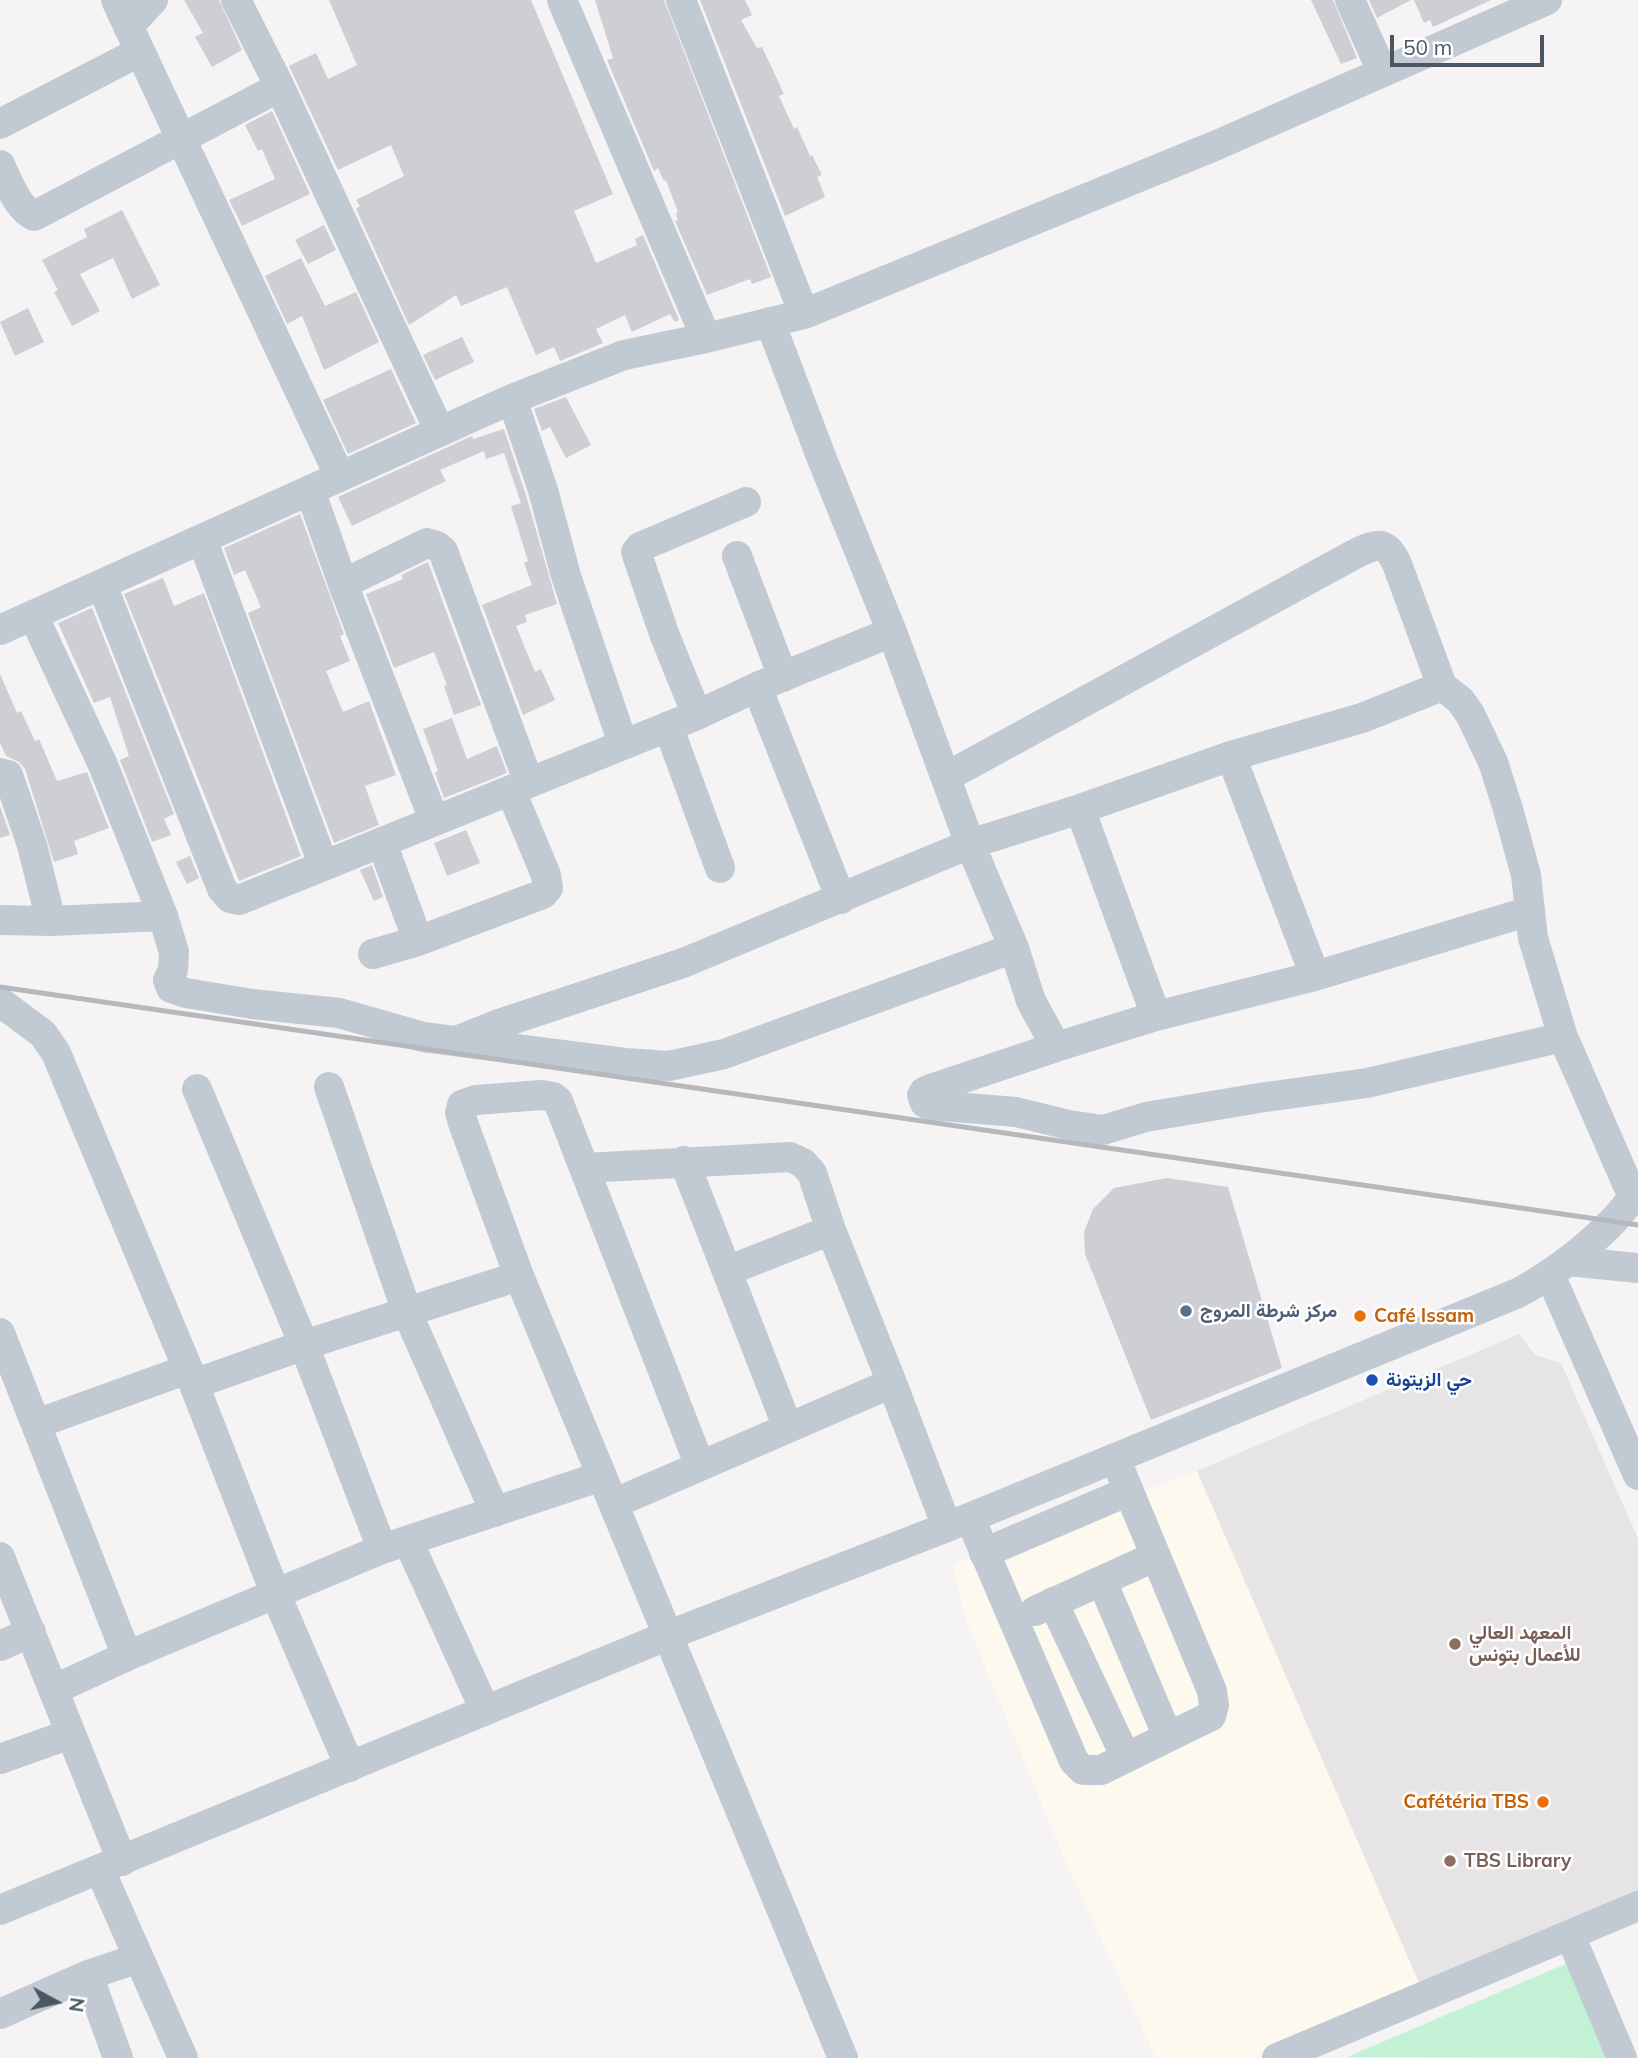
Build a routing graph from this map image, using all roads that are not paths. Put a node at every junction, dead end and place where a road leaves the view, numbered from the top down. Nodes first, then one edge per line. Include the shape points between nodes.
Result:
1 (116, 0) edge
2 (153, 0) edge
3 (236, 0) edge
4 (562, 0) edge
5 (681, 0) edge
6 (1350, 0) edge
7 (1548, 0) edge
8 (134, 39) junction
9 (1382, 71) junction
10 (277, 81) junction
11 (0, 124) edge
12 (181, 140) junction
13 (0, 165) edge
14 (804, 314) junction
15 (770, 323) junction
16 (706, 338) junction
17 (512, 399) junction
18 (439, 430) junction
19 (340, 477) junction
20 (310, 490) junction
21 (746, 502) dead end
22 (202, 539) junction
23 (737, 556) dead end
24 (102, 584) junction
25 (343, 584) junction
26 (33, 615) junction
27 (0, 630) edge
28 (892, 632) junction
29 (770, 682) junction
30 (1442, 686) junction
31 (697, 715) junction
32 (668, 726) junction
33 (623, 744) junction
34 (1231, 756) junction
35 (0, 773) edge
36 (946, 777) junction
37 (520, 787) junction
38 (1080, 809) junction
39 (434, 820) junction
40 (382, 844) junction
41 (970, 844) junction
42 (323, 864) junction
43 (720, 868) dead end
44 (841, 899) junction
45 (1530, 911) junction
46 (163, 916) junction
47 (0, 920) edge
48 (51, 921) junction
49 (418, 941) junction
50 (1014, 948) junction
51 (373, 954) dead end
52 (1315, 976) junction
53 (0, 1002) edge
54 (1156, 1016) junction
55 (1563, 1037) junction
56 (456, 1041) junction
57 (1056, 1047) junction
58 (329, 1087) dead end
59 (197, 1089) dead end
60 (684, 1161) junction
61 (584, 1168) junction
62 (1636, 1194) edge
63 (831, 1230) junction
64 (1559, 1268) junction
65 (1638, 1268) edge
66 (727, 1271) junction
67 (519, 1276) junction
68 (407, 1312) junction
69 (0, 1333) edge
70 (304, 1345) junction
71 (191, 1376) junction
72 (892, 1383) junction
73 (36, 1424) junction
74 (788, 1428) junction
75 (1115, 1458) junction
76 (700, 1466) junction
77 (1638, 1475) edge
78 (602, 1476) junction
79 (1129, 1491) junction
80 (615, 1503) junction
81 (495, 1512) junction
82 (958, 1523) junction
83 (395, 1545) junction
84 (984, 1553) junction
85 (1156, 1556) junction
86 (0, 1557) edge
87 (1102, 1581) junction
88 (276, 1595) junction
89 (1053, 1602) junction
90 (1013, 1620) junction
91 (31, 1632) junction
92 (669, 1635) junction
93 (0, 1646) edge
94 (127, 1656) junction
95 (53, 1690) junction
96 (485, 1710) junction
97 (70, 1734) junction
98 (1168, 1737) junction
99 (1126, 1758) junction
100 (0, 1759) edge
101 (350, 1766) junction
102 (111, 1865) junction
103 (1638, 1906) edge
104 (0, 1910) edge
105 (1570, 1935) junction
106 (139, 1958) junction
107 (88, 1975) junction
108 (0, 2014) edge
109 (1316, 2050) edge
110 (118, 2058) edge
111 (183, 2058) edge
112 (843, 2058) edge
113 (1277, 2058) edge
114 (1622, 2058) edge

1 - 8 street
2 - 8 street
3 - 10 street
4 - 16 street
5 - 14 street
6 - 9 street
7 - 9 street
8 - 11 street
8 - 12 street
9 - 14 street via 1217,145
10 - 12 street via 274,90
10 - 18 street
12 - 13 street via 34,216 21,205
12 - 19 street
14 - 15 street
15 - 16 street
15 - 28 street
16 - 17 street via 624,355
17 - 18 street
17 - 33 street
18 - 19 street
19 - 20 street
20 - 22 street
20 - 25 street
21 - 31 street via 636,552
22 - 24 street
22 - 42 street
23 - 29 street
24 - 26 street
24 - 42 street via 225,894 239,900
25 - 37 street via 427,543 443,551
25 - 39 street
26 - 27 street
26 - 46 street via 103,765
28 - 29 street
28 - 36 street
29 - 31 street
29 - 44 street
30 - 34 street via 1362,718
30 - 36 street via 1392,552 1372,546
30 - 45 street via 1470,714 1493,762 1521,856
31 - 32 street
32 - 33 street
32 - 43 street
33 - 37 street
34 - 38 street
34 - 52 street
35 - 48 street via 8,775
36 - 41 street
37 - 39 street
37 - 49 street via 548,888 537,897
38 - 41 street
38 - 54 street
39 - 40 street
40 - 42 street
40 - 49 street
41 - 44 street
41 - 50 street
44 - 56 street via 683,963
45 - 52 street
45 - 55 street via 1533,937
46 - 48 street
46 - 56 street via 174,952 168,980 171,988 252,1004 339,1013 409,1034
47 - 48 street
49 - 51 street
50 - 56 street via 685,1064 625,1063
50 - 57 street via 1031,1001
52 - 54 street
53 - 71 street via 43,1034 56,1053
54 - 57 street
55 - 57 street via 1367,1083 1146,1117 1103,1130 1016,1112 930,1105 923,1098 928,1090
55 - 62 street
58 - 68 street
59 - 70 street
60 - 61 street
60 - 63 street via 790,1157 803,1163 812,1173
60 - 66 street
61 - 67 street via 553,1097 476,1100 462,1105 463,1123
61 - 76 street
62 - 64 street via 1613,1221
63 - 66 street
63 - 72 street
64 - 65 street
64 - 75 street via 1518,1293
64 - 77 street
66 - 74 street
67 - 68 street
67 - 78 street
68 - 70 street
68 - 81 street
69 - 73 street
70 - 71 street
70 - 83 street
71 - 73 street
71 - 88 street
72 - 74 street
72 - 82 street
73 - 94 street
74 - 76 street
75 - 79 street
75 - 82 street
76 - 80 street
78 - 80 street
78 - 81 street
79 - 84 street
79 - 85 street
80 - 92 street
81 - 83 street
82 - 84 street
82 - 92 street
83 - 88 street
83 - 96 street
84 - 90 street
85 - 87 street
85 - 98 street via 1214,1705 1211,1716
86 - 91 street
87 - 89 street
87 - 98 street
88 - 94 street
88 - 101 street
89 - 90 street
89 - 99 street
90 - 99 street via 1074,1761 1083,1770 1101,1770
91 - 93 street
91 - 95 street
92 - 96 street
92 - 112 street
94 - 95 street
95 - 97 street
96 - 101 street
97 - 100 street
97 - 102 street
98 - 99 street
101 - 102 street
102 - 104 street
102 - 106 street
103 - 105 street
105 - 109 street
105 - 114 street
106 - 107 street
106 - 111 street
107 - 108 street
107 - 110 street
109 - 113 street

